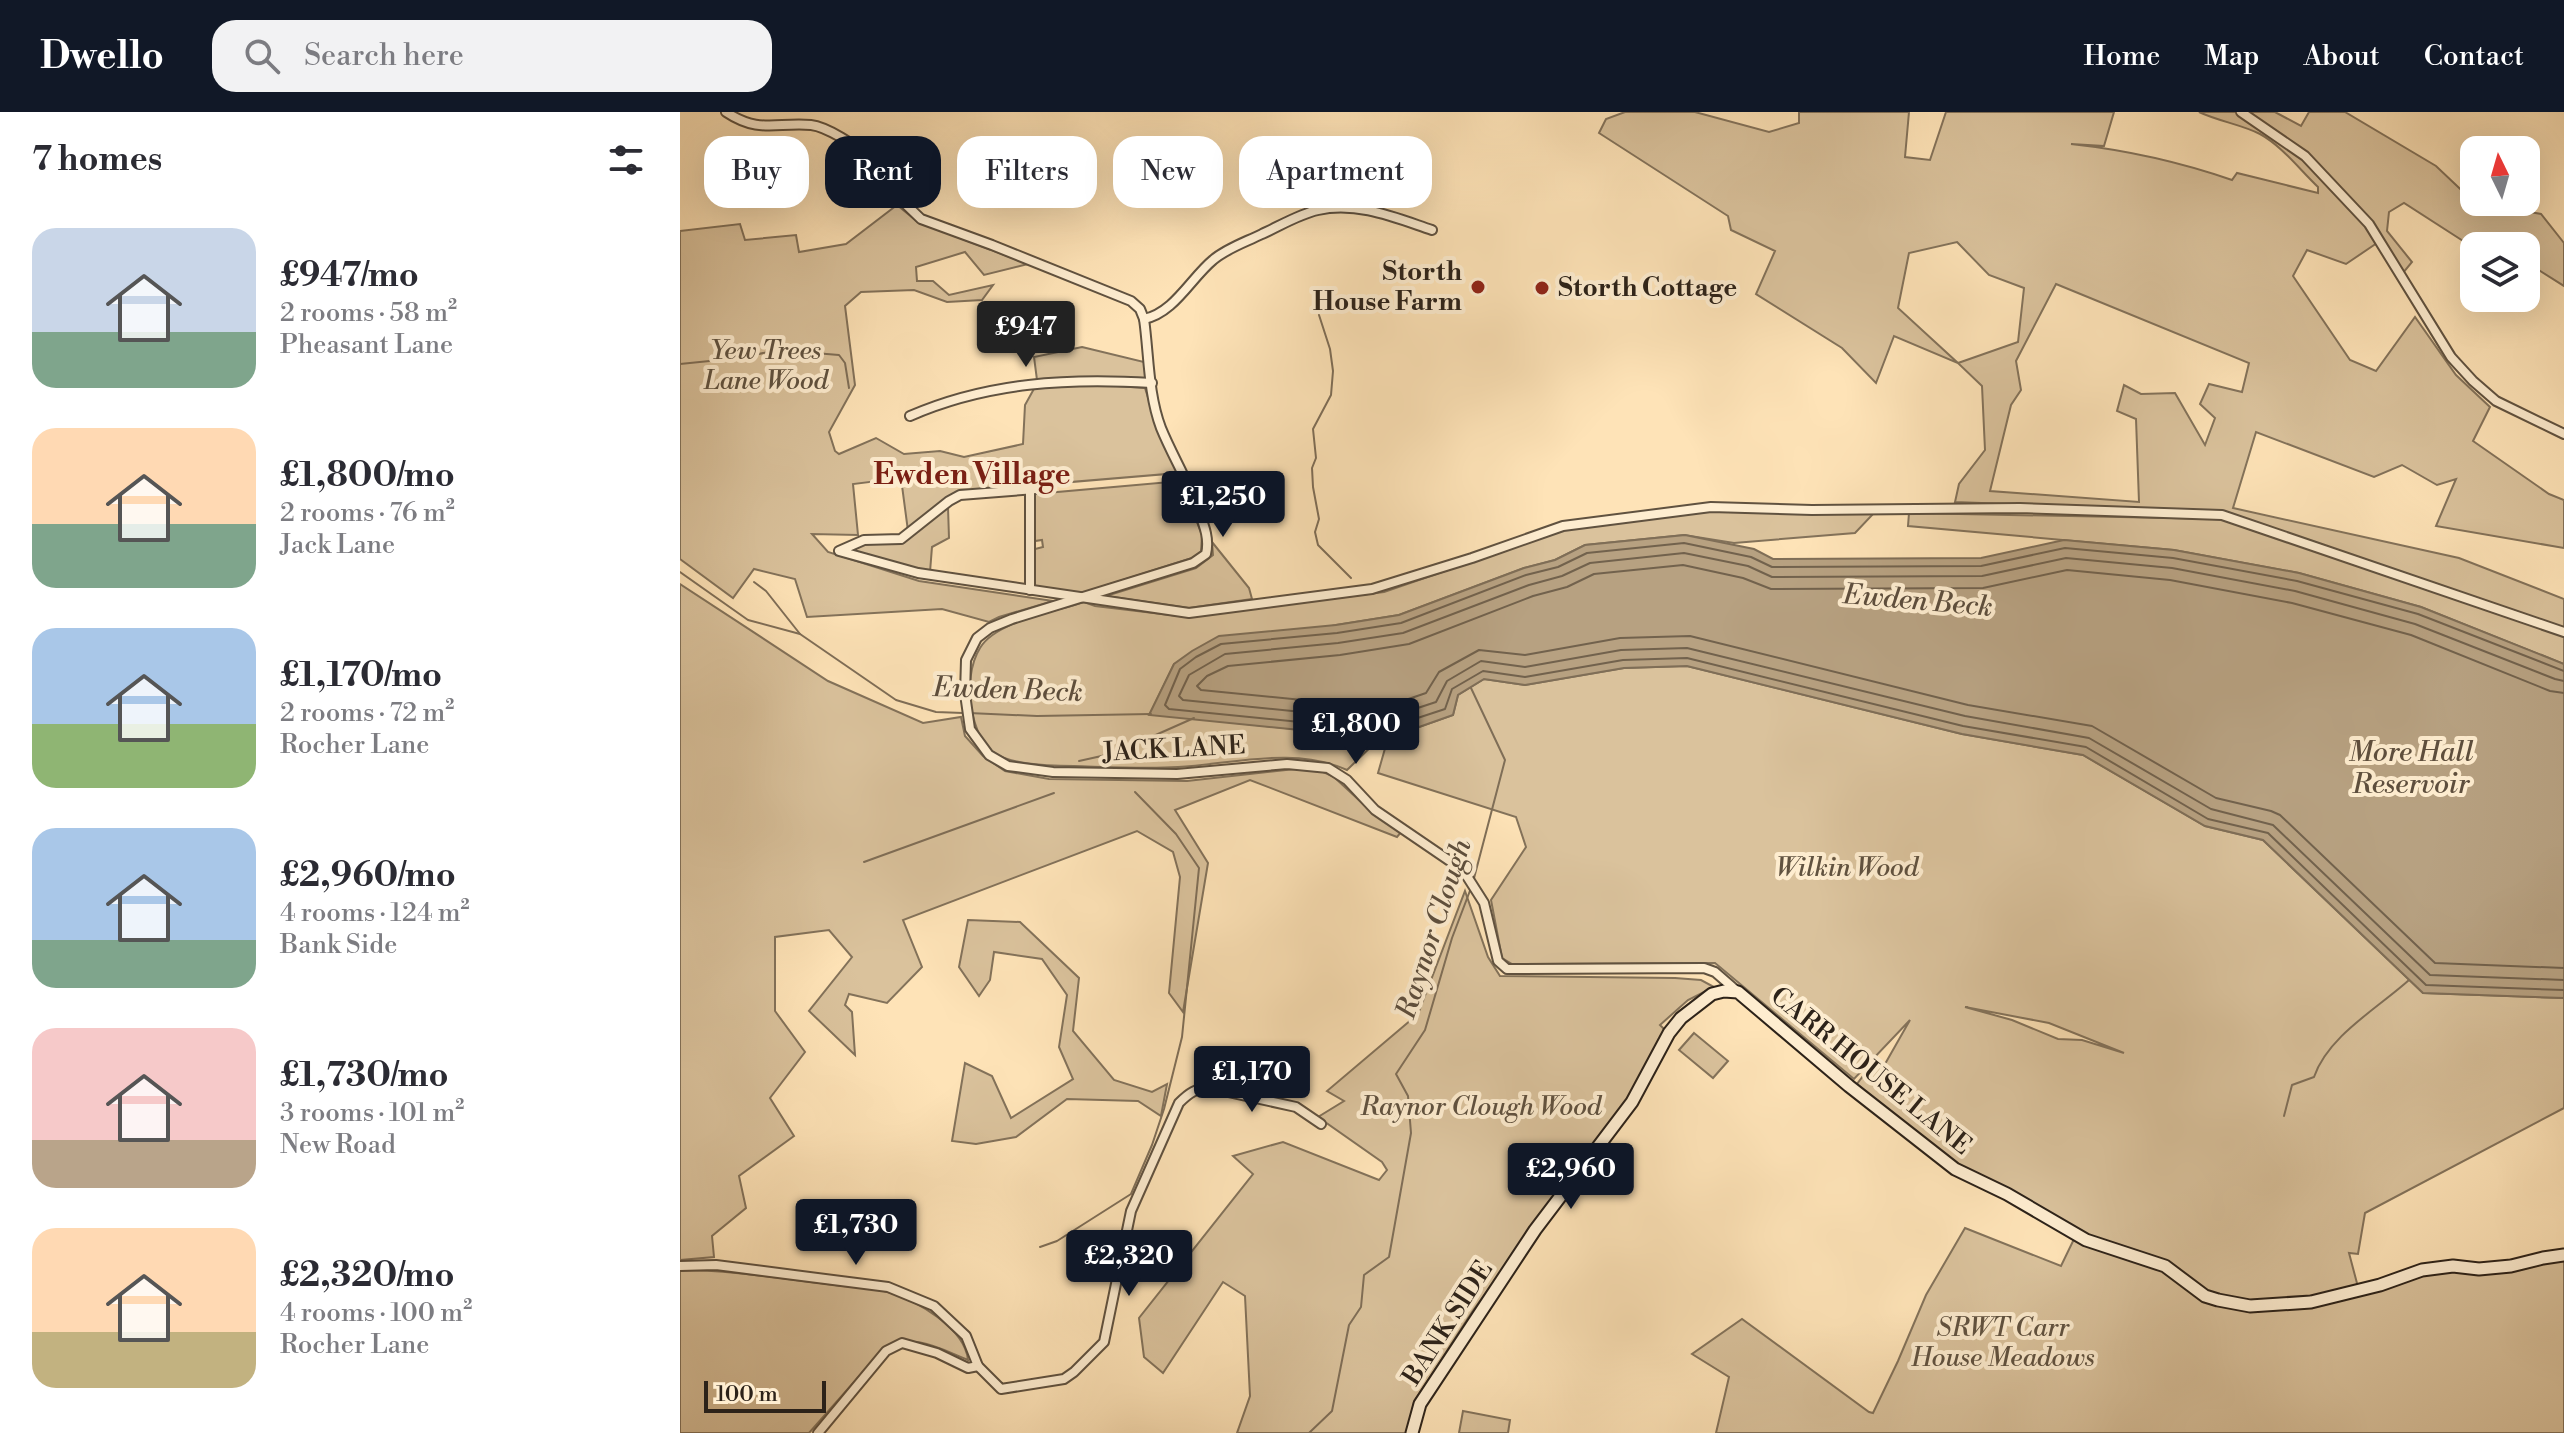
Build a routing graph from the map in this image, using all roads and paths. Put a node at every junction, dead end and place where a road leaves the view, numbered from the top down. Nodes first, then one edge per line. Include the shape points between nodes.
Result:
1 (726, 112) edge
2 (2241, 112) edge
3 (1432, 230) dead end
4 (1144, 319) junction
5 (1152, 383) junction
6 (910, 416) dead end
7 (2564, 434) edge
8 (1049, 488) dead end
9 (1030, 489) junction
10 (1030, 590) junction
11 (1082, 598) junction
12 (2564, 632) edge
13 (1738, 992) junction
14 (1321, 1124) dead end
15 (2564, 1255) edge
16 (680, 1266) edge
17 (978, 1366) junction
18 (818, 1433) edge
19 (1412, 1433) edge

1 - 4 street via 741,122 771,127 814,125 878,162 895,194 921,219 1131,301
2 - 7 street via 2305,156 2369,224 2451,357 2473,381 2496,401
3 - 4 street via 1368,209 1313,211 1225,251 1174,301
4 - 5 street
5 - 6 street via 1028,385 946,401
5 - 11 street via 1161,428 1186,476 1206,533 1206,554 1193,563
8 - 9 street
9 - 10 street
9 - 10 street via 960,495 901,539 864,540 839,551 918,573
10 - 11 street
11 - 12 street via 1189,613 1372,589 1563,526 1711,507 2020,508 2222,515
11 - 13 street, JACK LANE via 1000,623 977,638 966,660 965,694 970,729 989,755 1008,766 1042,770 1177,774 1301,763 1328,768 1375,810 1463,870 1484,903 1498,961 1507,969 1704,968
13 - 15 street, CARR HOUSE LANE via 1955,1169 2086,1240 2165,1266 2205,1296 2250,1306 2311,1302 2422,1270 2511,1266
13 - 19 street, BANK SIDE via 1712,994 1669,1033 1632,1102 1535,1230 1420,1404
14 - 17 street via 1296,1107 1253,1097 1210,1088 1187,1094 1131,1211 1104,1342 1064,1379 1043,1383 1001,1389
16 - 17 street via 716,1265 888,1287 934,1306 966,1336
17 - 18 street via 968,1368 902,1343 886,1351

